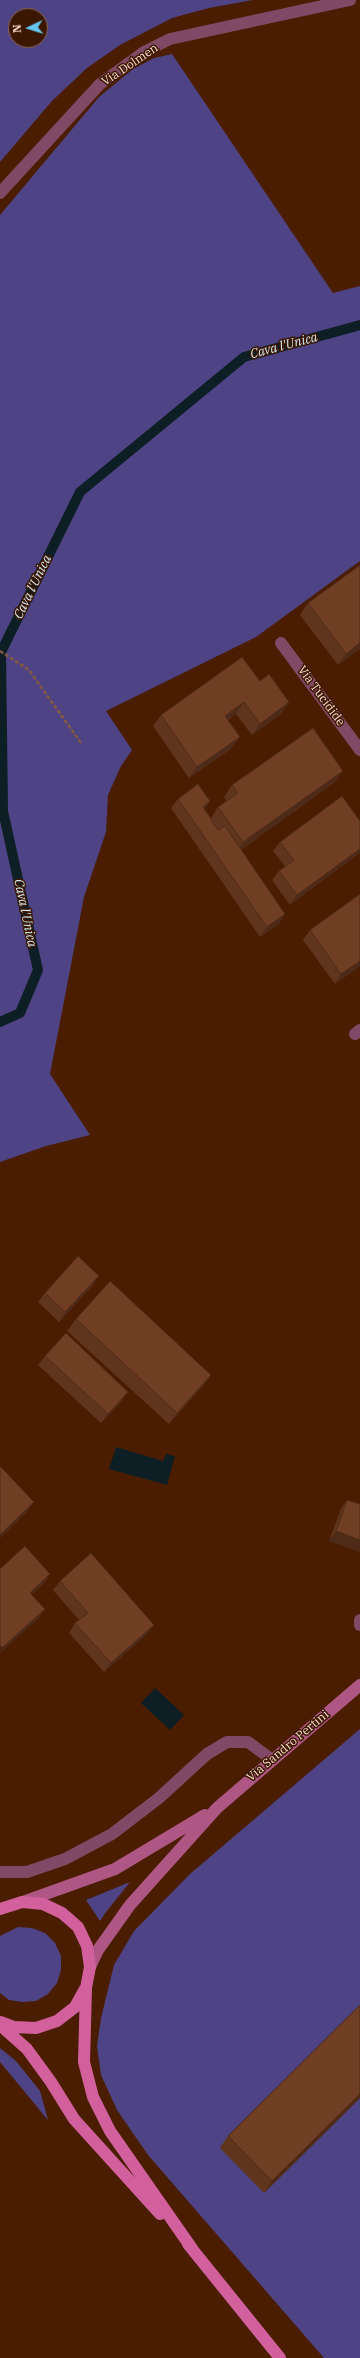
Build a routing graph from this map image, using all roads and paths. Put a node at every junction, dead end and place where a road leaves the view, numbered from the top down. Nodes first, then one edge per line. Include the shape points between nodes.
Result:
1 (350, 0) edge
2 (0, 193) edge
3 (281, 643) dead end
4 (0, 651) edge
5 (81, 743) dead end
6 (360, 750) edge
7 (360, 1620) edge
8 (360, 1624) edge
9 (360, 1685) edge
10 (271, 1759) junction
11 (217, 1808) junction
12 (0, 1872) edge
13 (0, 1901) edge
14 (17, 1903) junction
15 (0, 1909) edge
16 (90, 1967) junction
17 (86, 1988) junction
18 (0, 2022) edge
19 (0, 2025) edge
20 (193, 2250) junction
21 (280, 2358) edge

1 - 2 street, Via Dolmen via 170,39 144,52 100,84
3 - 6 street, Via Tucidide
4 - 5 path via 29,670
7 - 8 street
9 - 10 street, Via Sandro Pertini
10 - 11 street, Via Sandro Pertini
10 - 12 street via 248,1742 227,1742 207,1754 159,1798 112,1834 59,1861 27,1872
11 - 14 street via 115,1869
11 - 16 street via 130,1905 98,1950
13 - 14 main road
14 - 15 main road
14 - 16 main road via 43,1904 62,1913 78,1928 87,1946
16 - 17 main road
17 - 18 main road via 75,2007 57,2021 36,2028 14,2027
17 - 20 main road via 84,2062 93,2096 110,2131
19 - 20 main road via 27,2049 74,2119
20 - 21 main road

